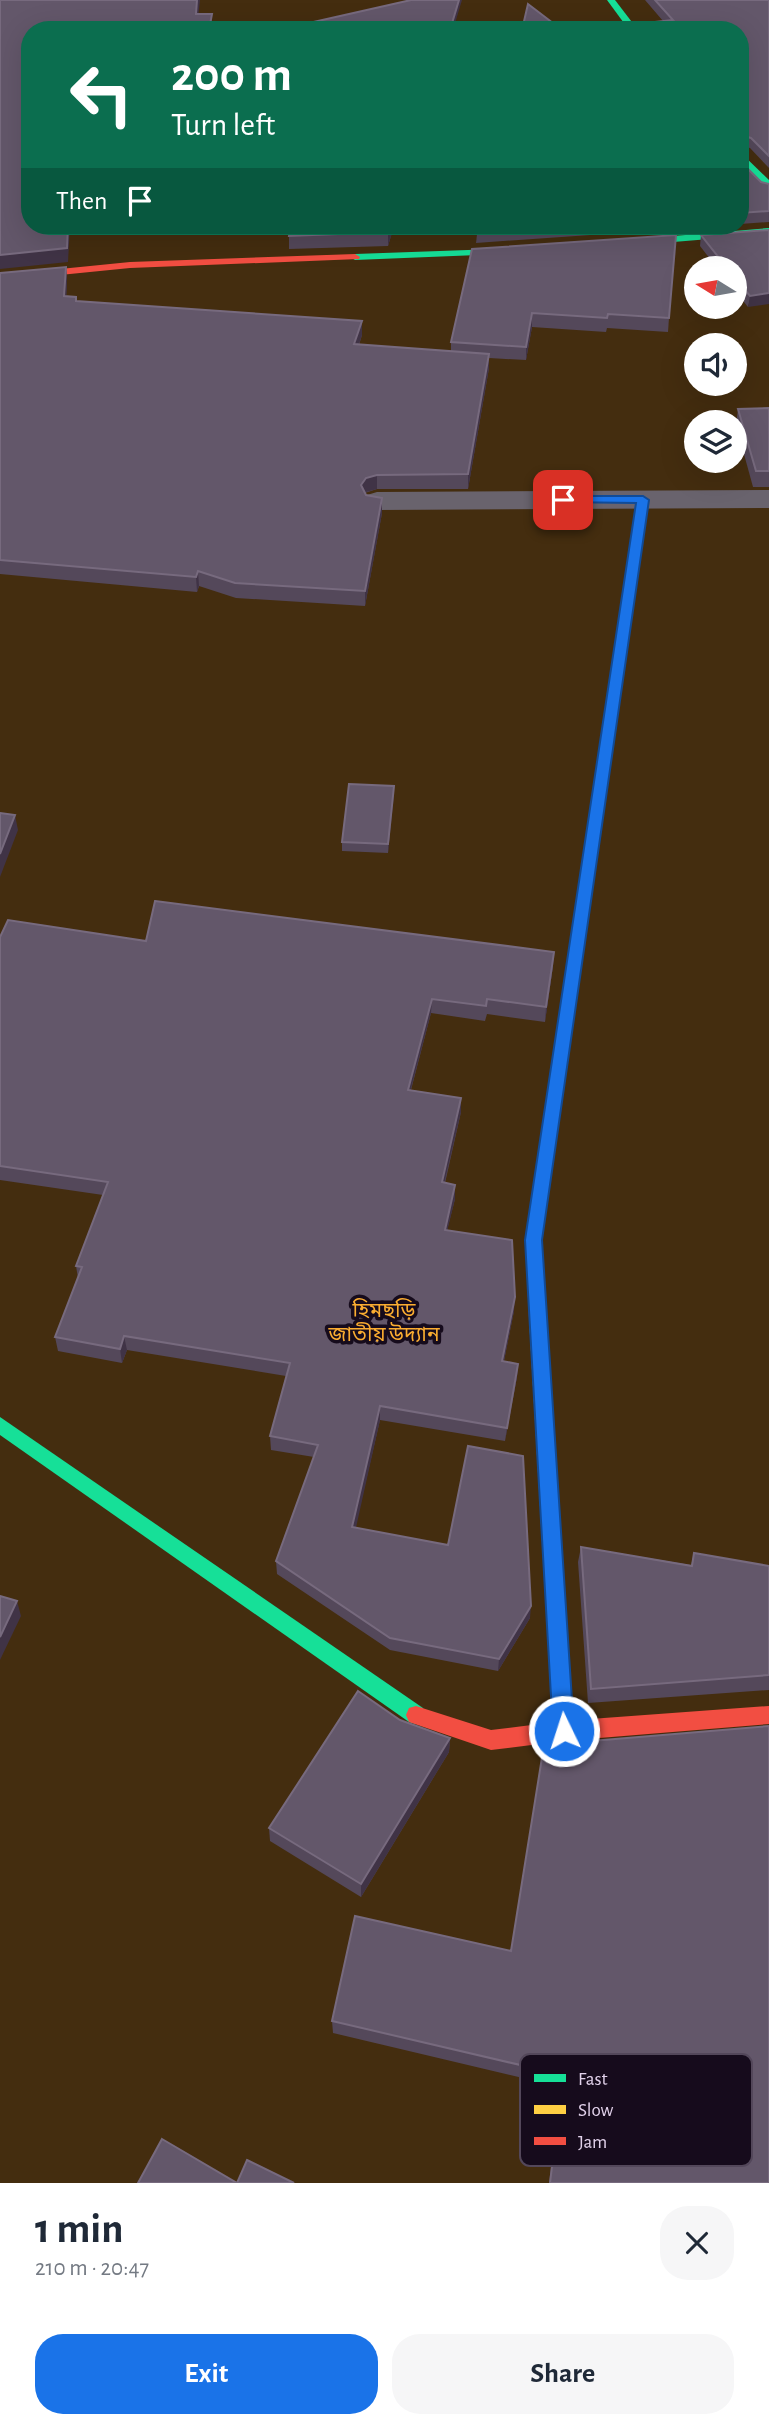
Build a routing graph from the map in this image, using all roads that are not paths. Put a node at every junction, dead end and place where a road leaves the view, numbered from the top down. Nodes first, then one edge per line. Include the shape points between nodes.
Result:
1 (611, 0) edge
2 (627, 21) edge
3 (749, 165) edge
4 (769, 186) edge
5 (769, 231) edge
6 (749, 233) edge
7 (718, 235) edge
8 (604, 244) edge
9 (536, 250) edge
10 (0, 278) edge
11 (769, 499) edge
12 (643, 500) junction
13 (377, 501) edge
14 (0, 1425) edge
15 (769, 1715) edge
16 (564, 1731) junction

1 - 2 street
3 - 4 street
5 - 6 street
7 - 8 street
9 - 10 street via 130,265
11 - 12 street
12 - 13 street
12 - 16 street via 533,1240
14 - 16 street via 418,1716 491,1740
15 - 16 street

